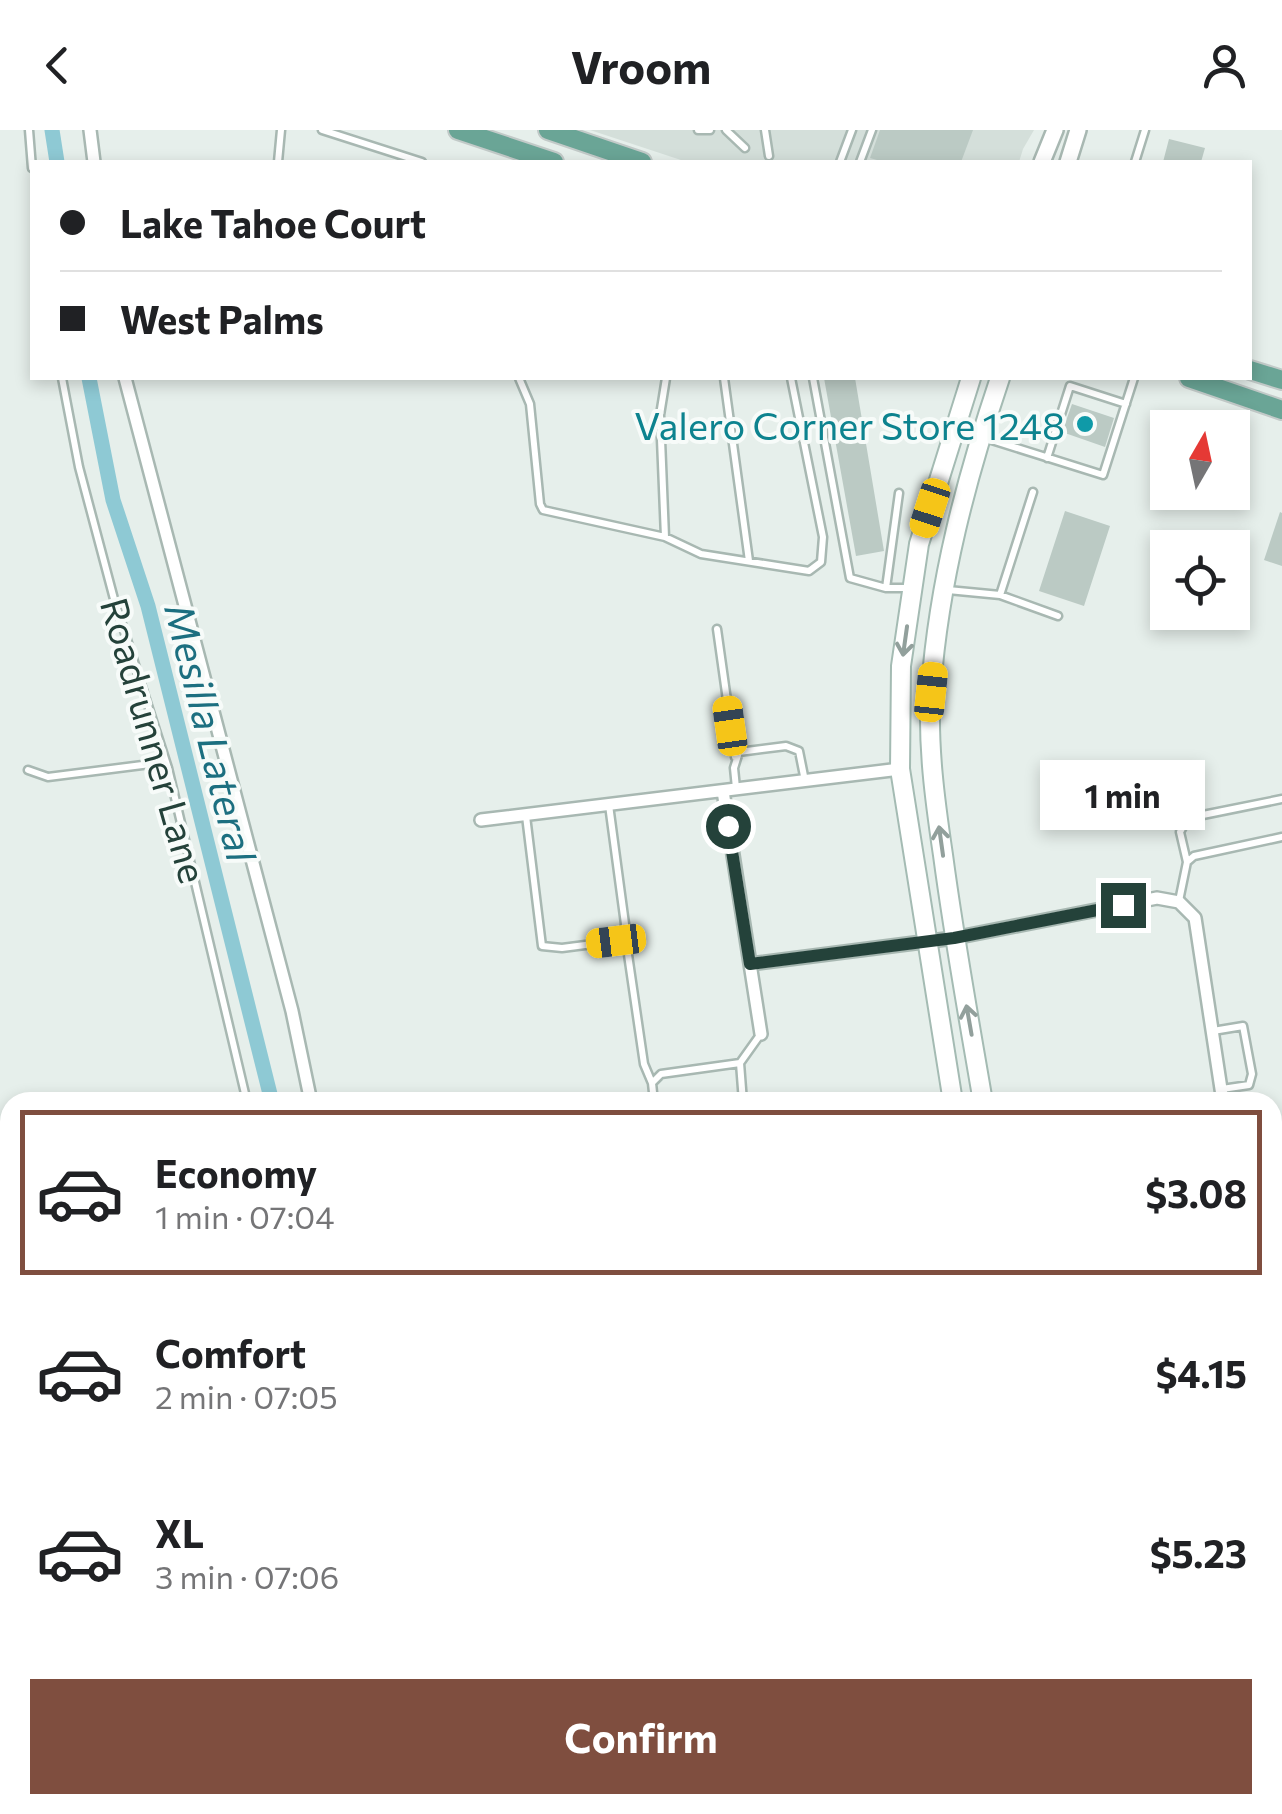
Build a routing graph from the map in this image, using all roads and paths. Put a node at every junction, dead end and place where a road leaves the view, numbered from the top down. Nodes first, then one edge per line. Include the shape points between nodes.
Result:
1 (29, 130) edge
2 (90, 130) edge
3 (281, 130) edge
4 (322, 130) edge
5 (458, 130) edge
6 (550, 130) edge
7 (698, 130) edge
8 (710, 130) edge
9 (726, 130) edge
10 (765, 130) edge
11 (852, 130) edge
12 (872, 130) edge
13 (1055, 130) edge
14 (1078, 130) edge
15 (1144, 130) edge
16 (746, 148) dead end
17 (770, 156) dead end
18 (531, 159) edge
19 (31, 160) edge
20 (94, 160) edge
21 (278, 160) edge
22 (416, 160) edge
23 (636, 160) edge
24 (841, 160) edge
25 (861, 160) edge
26 (1043, 160) edge
27 (1069, 160) edge
28 (1136, 160) edge
29 (1252, 371) edge
30 (62, 380) edge
31 (126, 380) edge
32 (520, 380) edge
33 (666, 380) edge
34 (724, 380) edge
35 (791, 380) edge
36 (813, 380) edge
37 (970, 380) edge
38 (999, 380) edge
39 (1133, 380) edge
40 (1194, 380) edge
41 (1282, 380) edge
42 (1126, 404) junction
43 (1282, 410) edge
44 (980, 436) junction
45 (1048, 458) junction
46 (1032, 492) dead end
47 (899, 493) dead end
48 (666, 537) junction
49 (749, 561) junction
50 (886, 588) junction
51 (912, 588) junction
52 (942, 590) junction
53 (1000, 595) junction
54 (1058, 616) dead end
55 (717, 629) dead end
56 (735, 758) junction
57 (166, 762) junction
58 (900, 769) junction
59 (28, 770) dead end
60 (805, 781) junction
61 (729, 790) junction
62 (1282, 800) edge
63 (610, 805) junction
64 (526, 815) junction
65 (481, 820) dead end
66 (1282, 836) edge
67 (1186, 862) junction
68 (1179, 902) junction
69 (625, 933) junction
70 (954, 938) junction
71 (925, 942) junction
72 (750, 964) junction
73 (1212, 1031) junction
74 (761, 1034) joint
75 (740, 1063) junction
76 (652, 1083) junction
77 (245, 1092) edge
78 (310, 1092) edge
79 (653, 1092) edge
80 (742, 1092) edge
81 (951, 1092) edge
82 (982, 1092) edge
83 (1221, 1092) edge
84 (1232, 1092) edge

1 - 19 lane
2 - 20 street
3 - 21 lane
4 - 22 lane
5 - 18 main road
6 - 18 main road
6 - 23 main road
7 - 8 lane
9 - 16 lane
10 - 17 lane
11 - 24 lane
12 - 25 lane
13 - 26 street
14 - 27 street
15 - 28 lane
29 - 41 main road
30 - 57 lane, Roadrunner Lane via 114,599
31 - 78 street
32 - 48 lane via 530,404 543,510
33 - 48 lane via 660,415
34 - 49 lane
35 - 49 lane via 822,537 821,562 802,571
36 - 50 lane via 850,578
37 - 51 main road via 919,544
38 - 44 main road
39 - 42 lane
40 - 43 main road
42 - 45 lane via 1103,475
42 - 45 lane via 1070,386
44 - 45 lane
44 - 52 main road
46 - 53 lane
47 - 50 lane
48 - 49 lane via 700,554
50 - 51 lane
51 - 52 main road
51 -> 58 main road via 901,666
52 - 53 lane
70 -> 52 main road via 934,796 931,692
53 - 54 lane
55 - 56 lane
56 - 60 lane via 746,750 794,747
56 - 61 lane
57 - 59 lane via 48,776
57 - 77 lane, Roadrunner Lane
58 - 60 street
58 - 71 main road
60 - 61 street
61 - 63 street
61 - 72 street
62 - 67 lane via 1188,818 1180,832
63 - 64 street
63 - 69 lane
64 - 65 street
64 - 69 lane via 542,946 616,941
66 - 67 lane
67 - 68 lane
68 - 70 street via 1157,898
68 - 73 street via 1195,918
69 - 76 lane
70 - 71 street
82 -> 70 main road
71 - 72 street
71 - 81 main road
72 - 74 street
73 - 83 street
73 - 84 lane via 1242,1026 1252,1074 1249,1085
74 - 75 lane
75 - 76 lane via 661,1074
75 - 80 lane
76 - 79 lane

